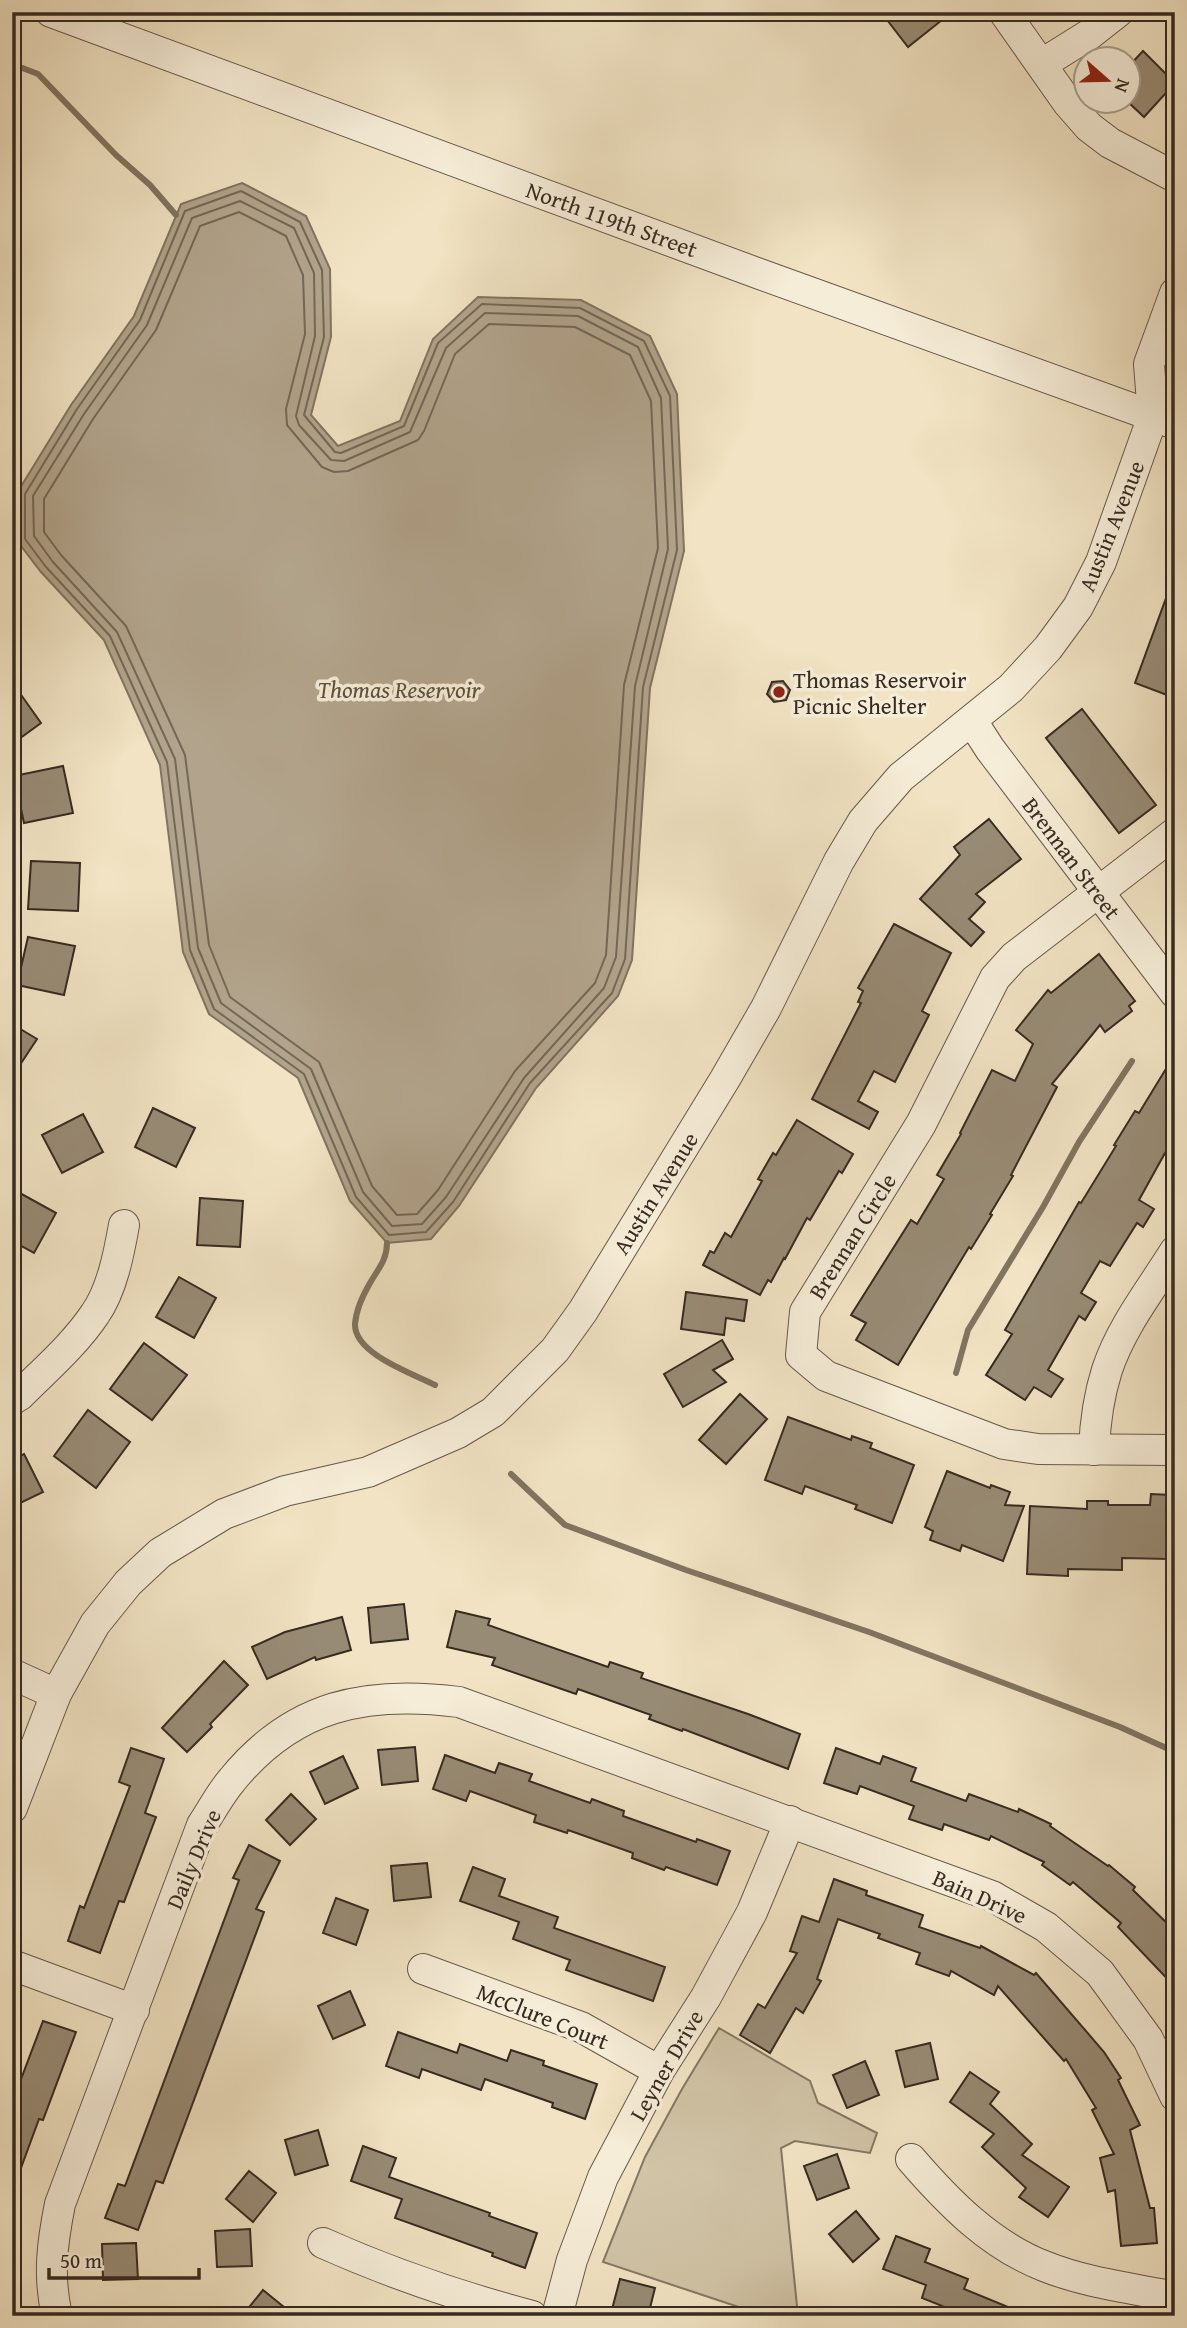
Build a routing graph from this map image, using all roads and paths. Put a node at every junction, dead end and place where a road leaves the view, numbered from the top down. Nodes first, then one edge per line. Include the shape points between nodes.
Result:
1 (51, 12) edge
2 (1004, 12) edge
3 (1118, 12) edge
4 (1042, 64) junction
5 (1175, 177) edge
6 (1175, 293) edge
7 (1175, 396) edge
8 (1164, 420) edge
9 (972, 720) junction
10 (1175, 833) edge
11 (1098, 893) junction
12 (1175, 993) edge
13 (124, 1225) dead end
14 (1175, 1251) edge
15 (12, 1400) edge
16 (1094, 1450) junction
17 (1175, 1450) edge
18 (12, 1674) edge
19 (56, 1694) junction
20 (12, 1808) edge
21 (790, 1821) junction
22 (12, 1965) edge
23 (423, 1969) dead end
24 (134, 2010) junction
25 (659, 2071) junction
26 (1175, 2096) edge
27 (911, 2159) dead end
28 (323, 2244) dead end
29 (1175, 2297) edge
30 (57, 2316) edge
31 (532, 2316) edge
32 (557, 2316) edge

1 - 8 street, North 119th Street
2 - 4 street
3 - 4 street
4 - 5 street via 1089,127
6 - 8 street via 1149,365
7 - 8 street
8 - 9 street, Austin Avenue via 1078,607 1011,688
9 - 11 street, Brennan Street
9 - 19 street, Austin Avenue via 901,777 863,821 725,1079 583,1311 525,1382 493,1412 458,1433 368,1472 285,1491 224,1514 160,1553 95,1624
10 - 11 street, Brennan Circle
11 - 12 street, Brennan Street
11 - 16 street, Brennan Circle via 1014,957 995,978 921,1124 805,1312 801,1355 826,1376 1004,1444
13 - 15 street via 117,1263 96,1313
14 - 16 street via 1125,1331 1108,1368
16 - 17 street, Brennan Circle
18 - 19 street
19 - 20 street, Austin Avenue
21 - 24 street, Daily Drive via 459,1702 369,1699 330,1709 288,1729 258,1751 230,1782 202,1825
21 - 25 street, Leyner Drive via 752,1912
21 - 26 street, Bain Drive via 992,1896 1046,1927 1100,1973 1148,2039
22 - 24 street
23 - 25 street, McClure Court via 581,2027
24 - 30 street, Daily Drive via 60,2204 51,2248
25 - 32 street, Leyner Drive via 603,2177
27 - 29 street via 981,2230 1042,2266
28 - 31 street

